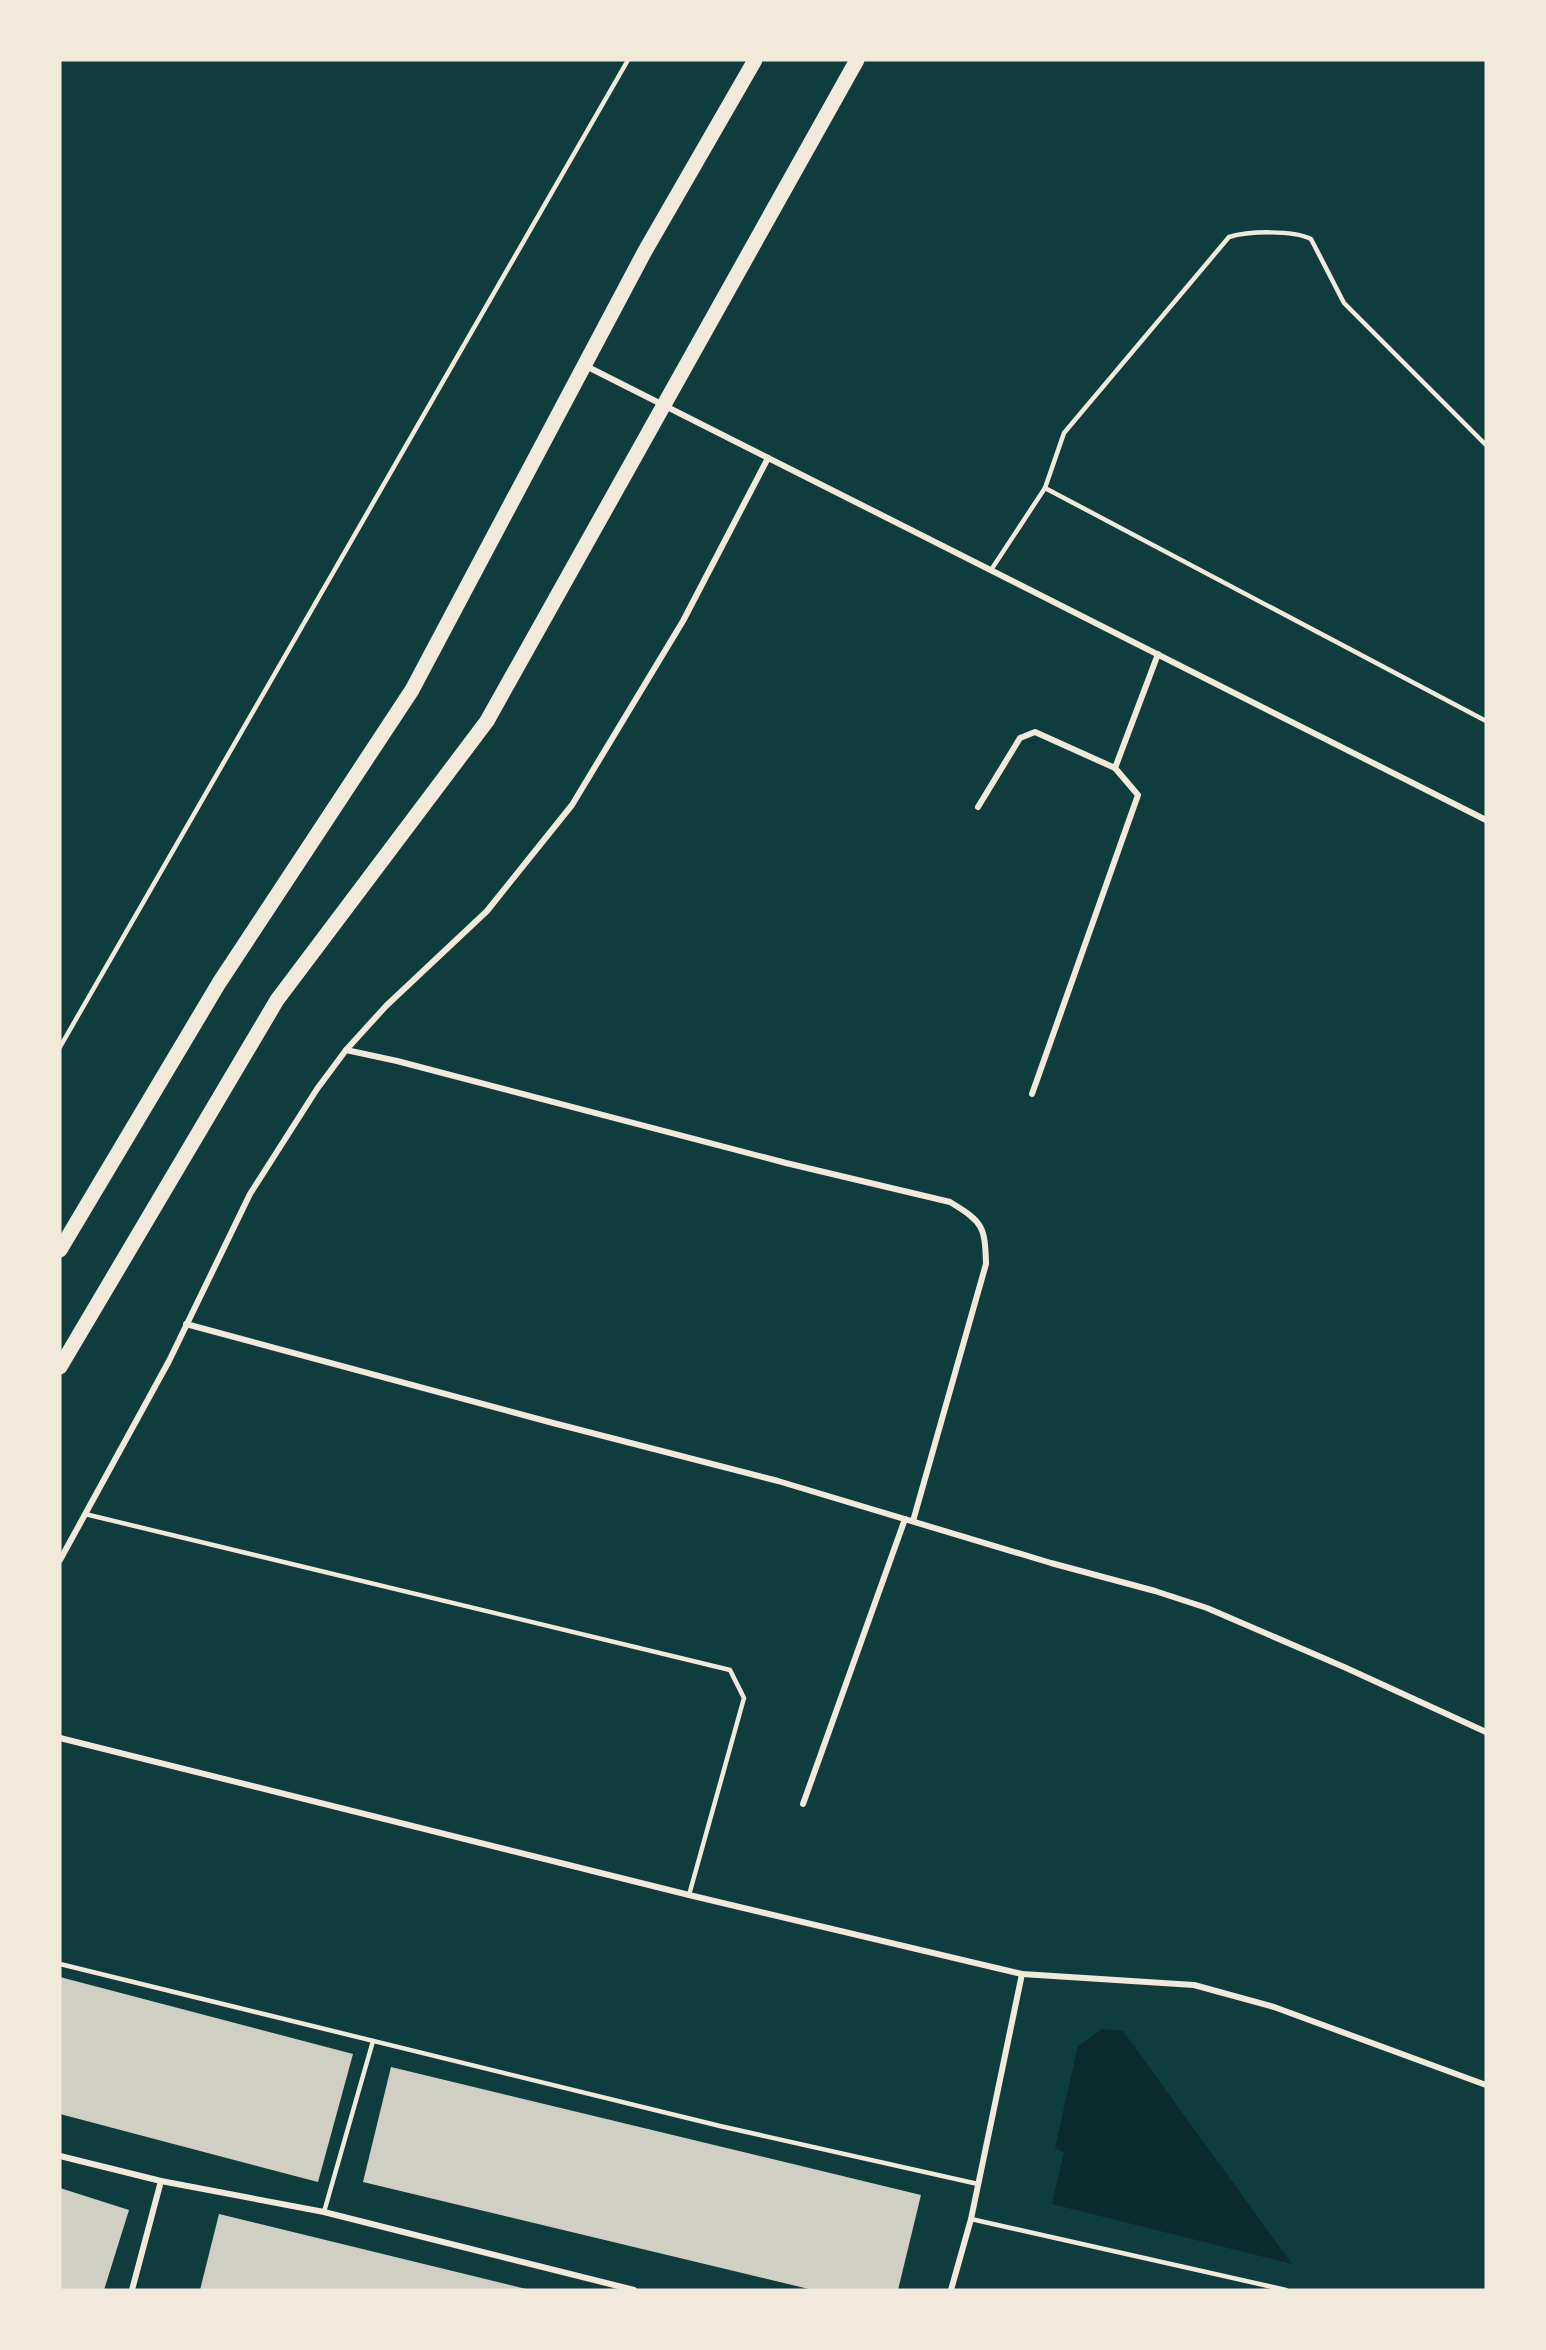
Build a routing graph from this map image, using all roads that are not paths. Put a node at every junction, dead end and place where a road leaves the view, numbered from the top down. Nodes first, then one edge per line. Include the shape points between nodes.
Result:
1 (628, 60) edge
2 (755, 60) edge
3 (857, 60) edge
4 (584, 365) junction
5 (663, 404) junction
6 (1486, 445) edge
7 (768, 458) junction
8 (1046, 488) junction
9 (991, 570) junction
10 (1158, 654) junction
11 (1486, 721) edge
12 (1115, 768) junction
13 (978, 807) dead end
14 (1486, 820) edge
15 (60, 1047) edge
16 (346, 1050) junction
17 (1032, 1094) dead end
18 (60, 1250) edge
19 (186, 1324) junction
20 (60, 1367) edge
21 (85, 1514) junction
22 (905, 1519) junction
23 (913, 1521) junction
24 (60, 1560) edge
25 (1486, 1732) edge
26 (60, 1738) edge
27 (803, 1804) dead end
28 (689, 1895) junction
29 (60, 1964) edge
30 (1022, 1974) junction
31 (373, 2041) junction
32 (1486, 2085) edge
33 (60, 2156) edge
34 (161, 2181) junction
35 (978, 2184) junction
36 (324, 2212) junction
37 (971, 2219) junction
38 (602, 2282) junction
39 (132, 2290) edge
40 (600, 2290) edge
41 (634, 2290) edge
42 (951, 2290) edge
43 (1286, 2290) edge

1 - 15 lane
2 - 4 main road
3 - 5 main road
4 - 5 street
4 - 18 main road via 412,690 219,983
5 - 7 street
5 - 20 main road via 487,721 277,1000
6 - 8 lane via 1344,303 1311,239 1301,235 1241,233 1229,237 1064,433
7 - 9 street
7 - 16 street via 683,621 572,805 488,910 386,1006
8 - 9 lane
8 - 11 lane
9 - 10 street
10 - 12 street
10 - 14 street
12 - 13 street via 1035,732 1020,738
12 - 17 street via 1138,795
16 - 19 street via 250,1194
16 - 23 street via 950,1202 972,1215 985,1235 986,1264
19 - 21 street
19 - 22 street via 778,1481
21 - 24 street
21 - 28 lane via 730,1670 744,1698
22 - 23 street
22 - 27 street
23 - 25 street via 1207,1608
26 - 28 street
28 - 30 street
29 - 31 lane
30 - 32 street via 1194,1985 1274,2007
30 - 35 street
31 - 35 lane
31 - 36 lane
33 - 34 street
34 - 36 street
34 - 39 street
35 - 37 street
36 - 38 street
37 - 42 street
37 - 43 lane
38 - 40 street
38 - 41 street

